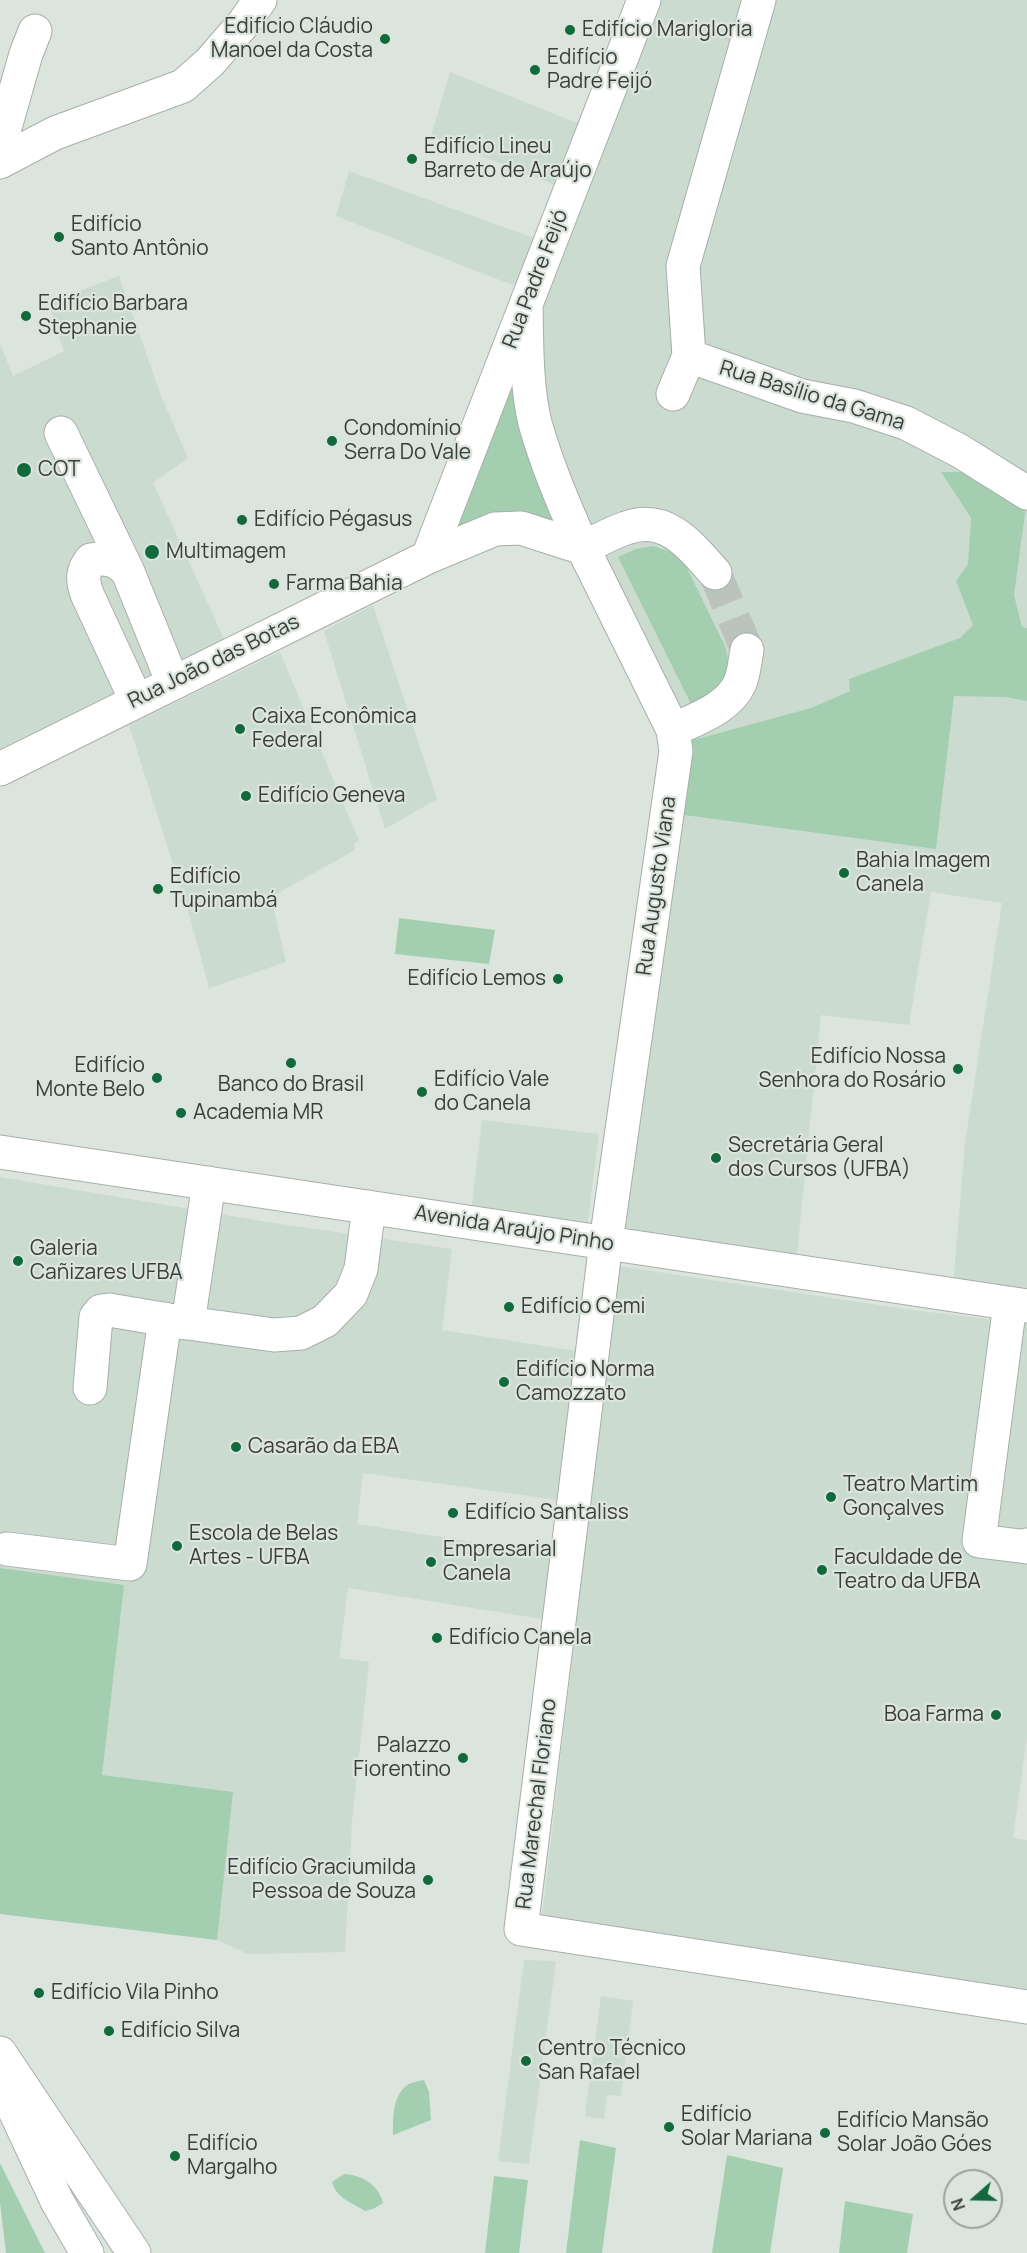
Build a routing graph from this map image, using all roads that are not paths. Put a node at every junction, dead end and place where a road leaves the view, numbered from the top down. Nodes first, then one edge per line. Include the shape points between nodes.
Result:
1 (260, 0) edge
2 (644, 0) edge
3 (759, 0) edge
4 (70, 127) junction
5 (0, 146) edge
6 (0, 162) edge
7 (526, 308) junction
8 (689, 356) junction
9 (673, 394) dead end
10 (61, 433) dead end
11 (1027, 493) edge
12 (583, 548) junction
13 (428, 557) junction
14 (128, 572) junction
15 (715, 573) tunnel mouth
16 (747, 650) tunnel mouth
17 (173, 683) junction
18 (136, 700) junction
19 (673, 730) junction
20 (0, 769) edge
21 (0, 1152) edge
22 (209, 1183) junction
23 (369, 1207) junction
24 (606, 1242) junction
25 (1018, 1305) edge
26 (176, 1321) junction
27 (90, 1388) dead end
28 (1027, 1545) edge
29 (7, 1549) dead end
30 (1027, 2007) edge
31 (0, 2053) edge
32 (0, 2079) edge
33 (87, 2253) edge
34 (134, 2253) edge

1 - 4 street via 210,62 183,86
2 - 7 street, Rua Padre Feijó
3 - 8 street via 683,266
4 - 5 street via 42,120 28,105 24,74 31,42
4 - 6 street
7 - 12 street, Rua Augusto Viana via 528,378 535,421
7 - 13 street, Rua Padre Feijó
8 - 9 street
8 - 11 street, Rua Basílio da Gama via 802,396 854,406 906,423
10 - 14 street
12 - 13 street via 521,528 495,529
12 - 15 street via 628,527 652,525 672,531
12 - 19 street, Rua Augusto Viana
13 - 17 street, Rua João das Botas
14 - 17 street
14 - 18 street via 121,563 101,558 91,560 82,576
16 - 19 street via 739,684 730,697
17 - 18 street, Rua João das Botas
18 - 20 street, Rua João das Botas
19 - 24 street, Rua Augusto Viana via 676,751
21 - 22 street, Avenida Araújo Pinho
22 - 23 street, Avenida Araújo Pinho
22 - 26 street
23 - 24 street, Avenida Araújo Pinho
23 - 26 street via 361,1269 351,1294 325,1322 301,1333 274,1335
24 - 25 street, Avenida Araújo Pinho
24 - 30 street, Rua Marechal Floriano via 521,1929
25 - 28 street via 979,1541
26 - 27 street via 101,1311 96,1317
26 - 29 street via 130,1564
31 - 34 street
32 - 33 street via 57,2201

